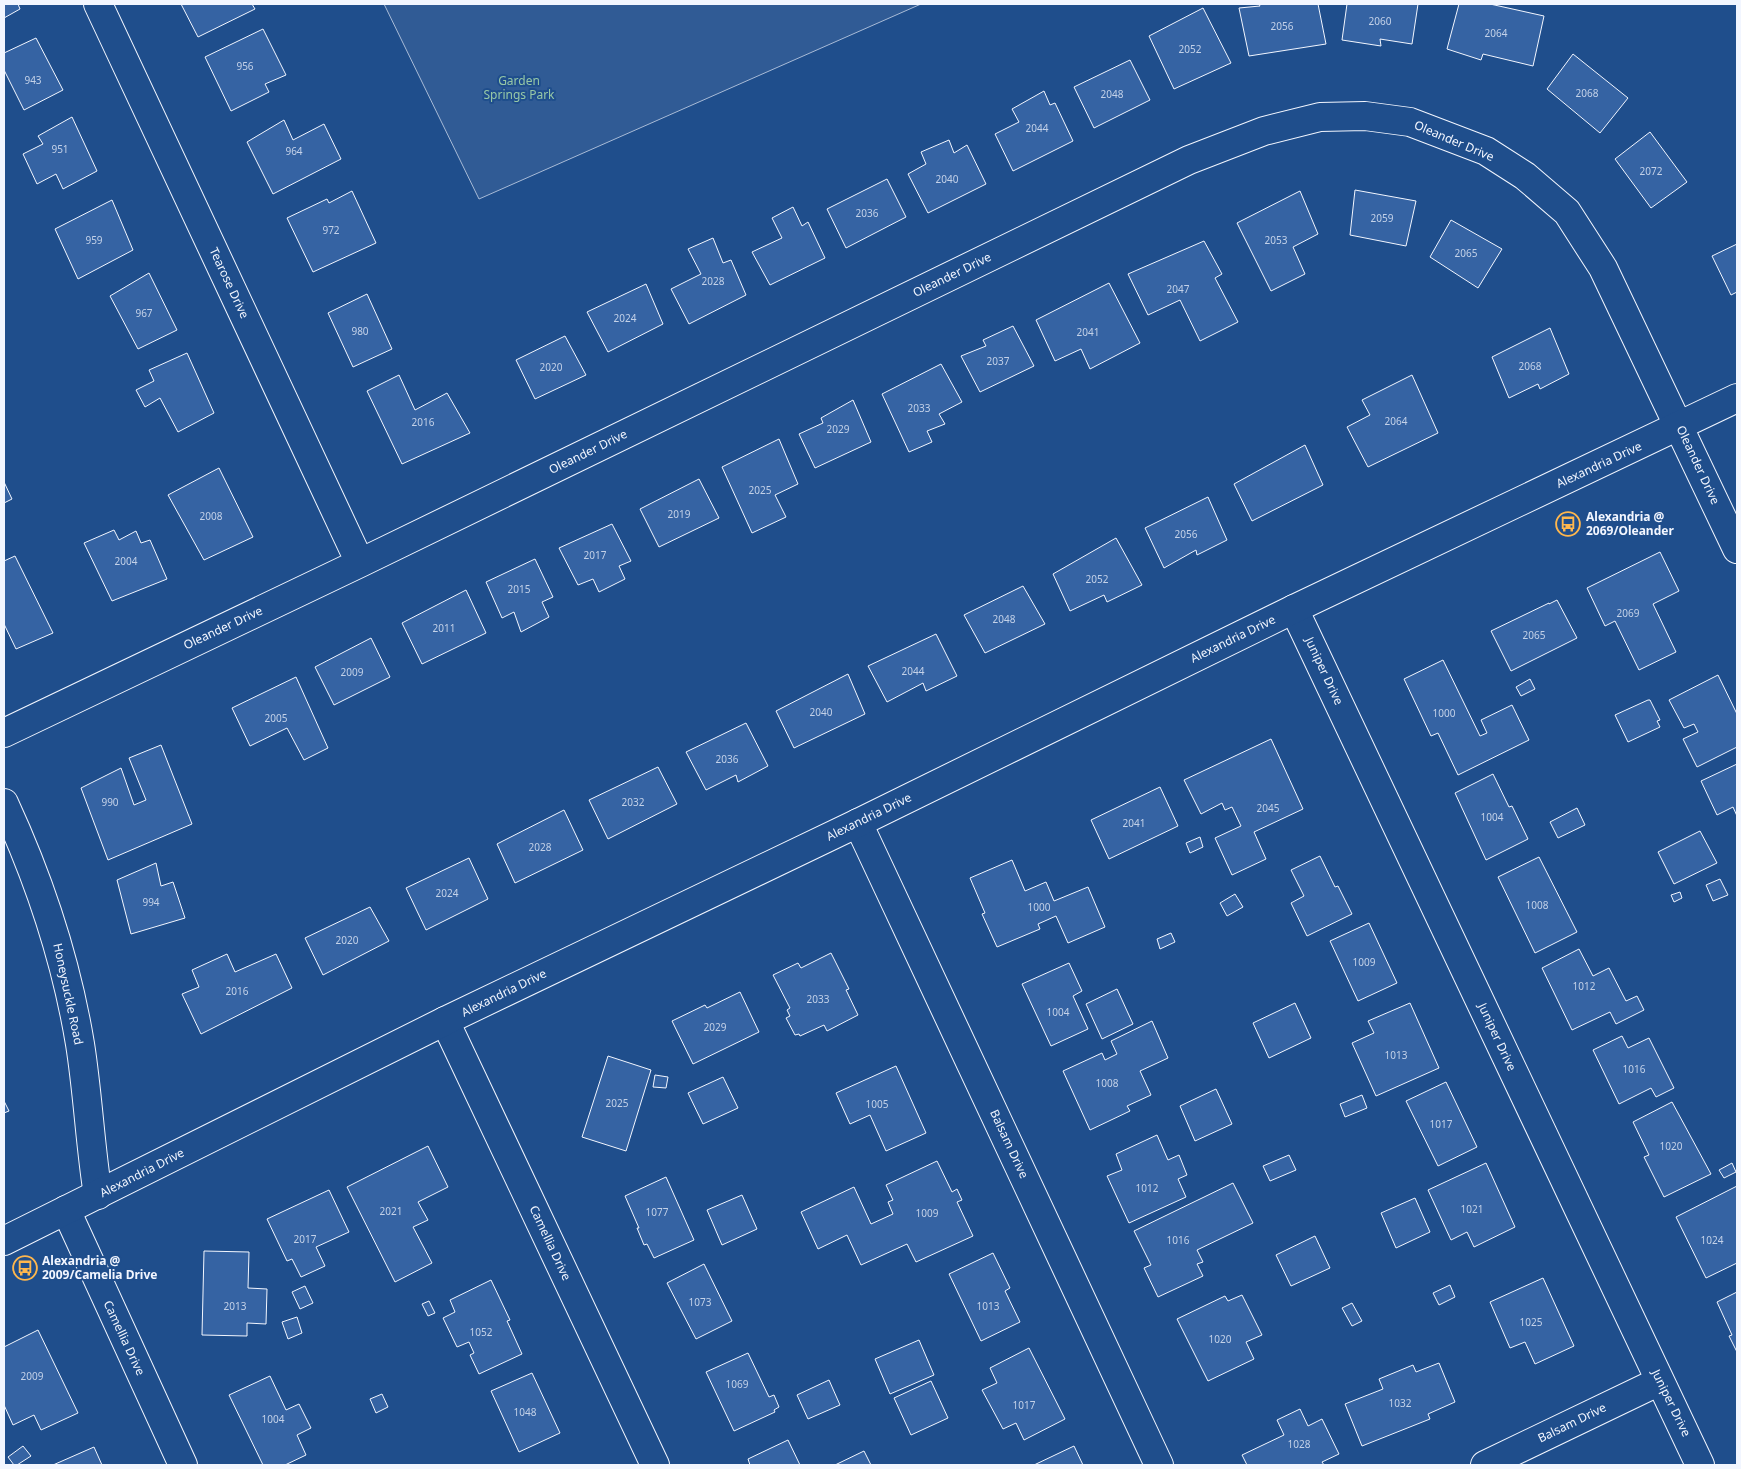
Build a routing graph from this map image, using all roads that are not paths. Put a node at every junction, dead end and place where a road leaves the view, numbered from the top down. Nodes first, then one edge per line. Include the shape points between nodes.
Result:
1 (98, 4) edge
2 (1737, 398) edge
3 (1679, 426) junction
4 (1737, 549) edge
5 (360, 563) junction
6 (1294, 609) junction
7 (4, 733) edge
8 (4, 803) edge
9 (858, 823) junction
10 (445, 1021) junction
11 (98, 1195) junction
12 (66, 1210) junction
13 (4, 1241) edge
14 (1660, 1381) junction
15 (183, 1465) edge
16 (655, 1465) edge
17 (1159, 1465) edge
18 (1485, 1465) edge
19 (1700, 1465) edge

1 - 5 street, Tearose Drive
2 - 3 street, Alexandria Drive
3 - 4 street, Oleander Drive
3 - 5 street, Oleander Drive via 1603,268 1567,212 1525,176 1486,151 1410,122 1365,116 1320,117 1264,131 1189,160
3 - 6 street, Alexandria Drive
5 - 7 street, Oleander Drive
6 - 9 street, Alexandria Drive
6 - 14 street, Juniper Drive
8 - 11 street, Honeysuckle Road via 29,858 66,973 85,1080
9 - 10 street, Alexandria Drive
9 - 17 street, Balsam Drive
10 - 11 street, Alexandria Drive
10 - 16 street, Camellia Drive
11 - 12 street, Alexandria Drive
12 - 13 street, Alexandria Drive
12 - 15 street, Camellia Drive
14 - 18 street, Balsam Drive
14 - 19 street, Juniper Drive

